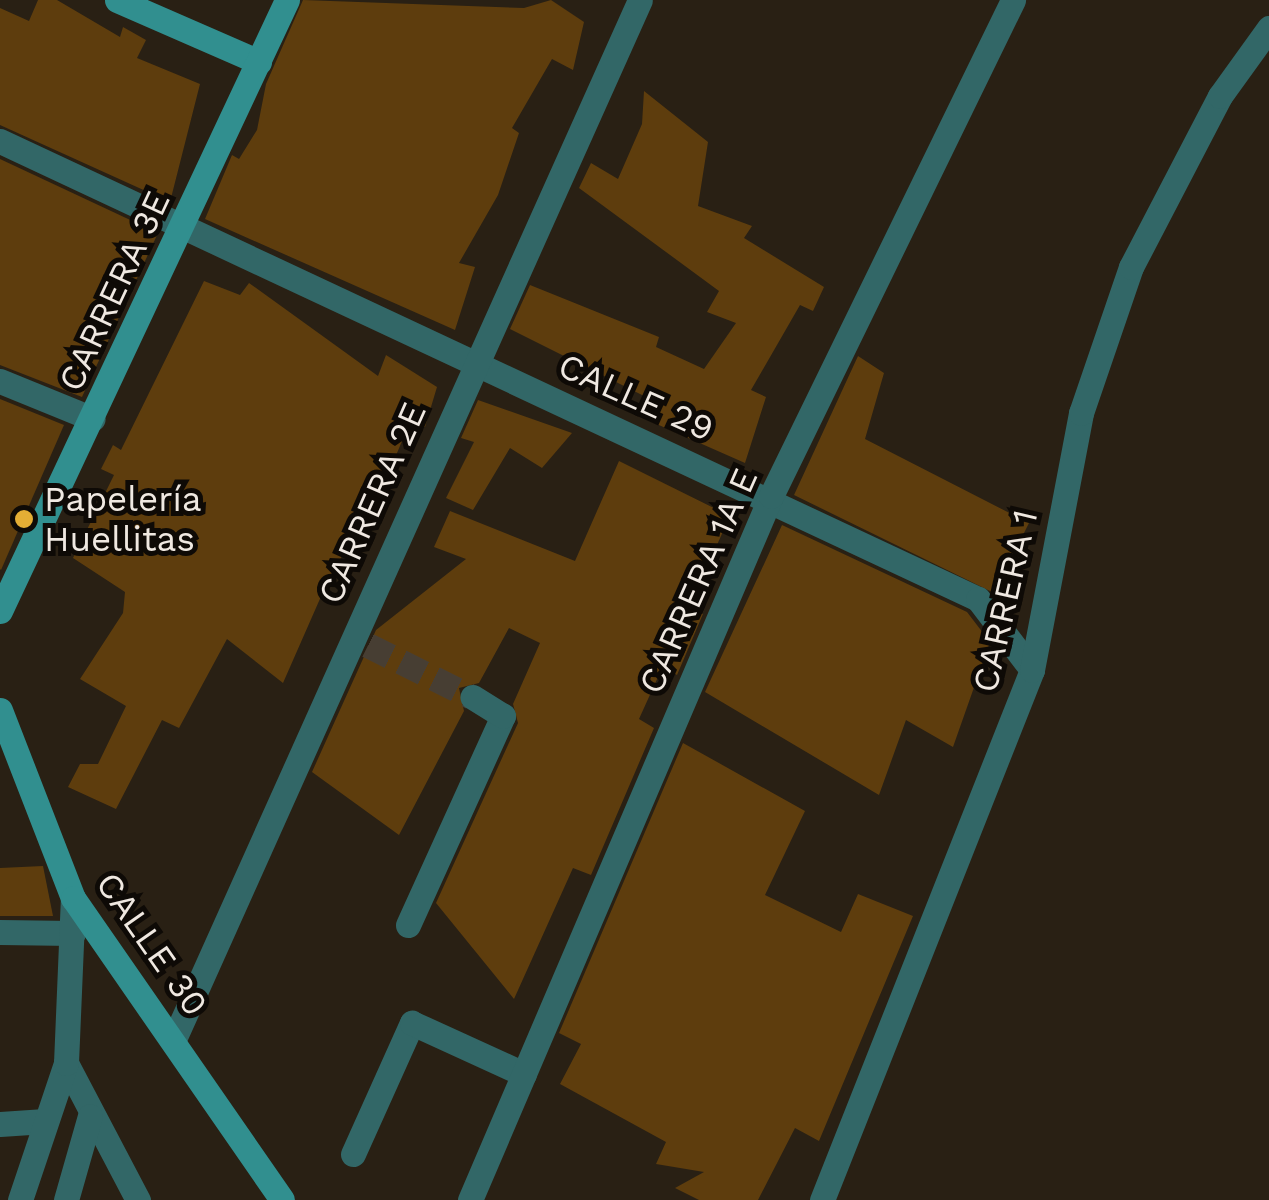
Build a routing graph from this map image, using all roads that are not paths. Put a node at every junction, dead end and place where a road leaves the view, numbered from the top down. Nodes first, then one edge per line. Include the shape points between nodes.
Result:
1 (117, 0) edge
2 (287, 0) edge
3 (640, 0) edge
4 (1013, 0) edge
5 (1269, 28) edge
6 (259, 62) junction
7 (0, 141) edge
8 (180, 232) junction
9 (471, 362) junction
10 (0, 381) edge
11 (92, 419) junction
12 (771, 496) junction
13 (0, 610) edge
14 (1032, 670) junction
15 (472, 696) tunnel mouth
16 (0, 710) edge
17 (8, 748) edge
18 (73, 898) junction
19 (408, 926) dead end
20 (0, 932) edge
21 (73, 934) junction
22 (174, 1037) junction
23 (66, 1063) junction
24 (524, 1074) junction
25 (90, 1110) junction
26 (46, 1116) junction
27 (0, 1124) edge
28 (353, 1154) dead end
29 (20, 1200) edge
30 (66, 1200) edge
31 (138, 1200) edge
32 (282, 1200) edge
33 (470, 1200) edge
34 (822, 1200) edge

1 - 6 main road
2 - 6 main road, CARRERA 3E
3 - 9 street, CARRERA 2E
4 - 12 street, CARRERA 1A E
5 - 14 street, CARRERA 1 via 1220,96 1131,268 1081,413
6 - 8 main road, CARRERA 3E
7 - 8 street, CALLE 29
8 - 9 street, CALLE 29
8 - 11 main road, CARRERA 3E
9 - 12 street, CALLE 29
9 - 22 street, CARRERA 2E via 360,640
10 - 11 street
11 - 13 main road, CARRERA 3E
12 - 14 street, CALLE 29 via 978,600
12 - 24 street, CARRERA 1A E
14 - 34 street, CARRERA 1
15 - 19 street via 503,716
16 - 17 main road, CALLE 30
17 - 18 main road, CALLE 30
18 - 21 street
18 - 22 main road, CALLE 30
20 - 21 street
21 - 23 street
22 - 32 main road, CALLE 30
23 - 25 street
23 - 26 street
24 - 28 street via 412,1023
24 - 33 street, CARRERA 1A E
25 - 26 street via 61,1100
25 - 30 street
25 - 31 street
26 - 27 street
26 - 29 street

